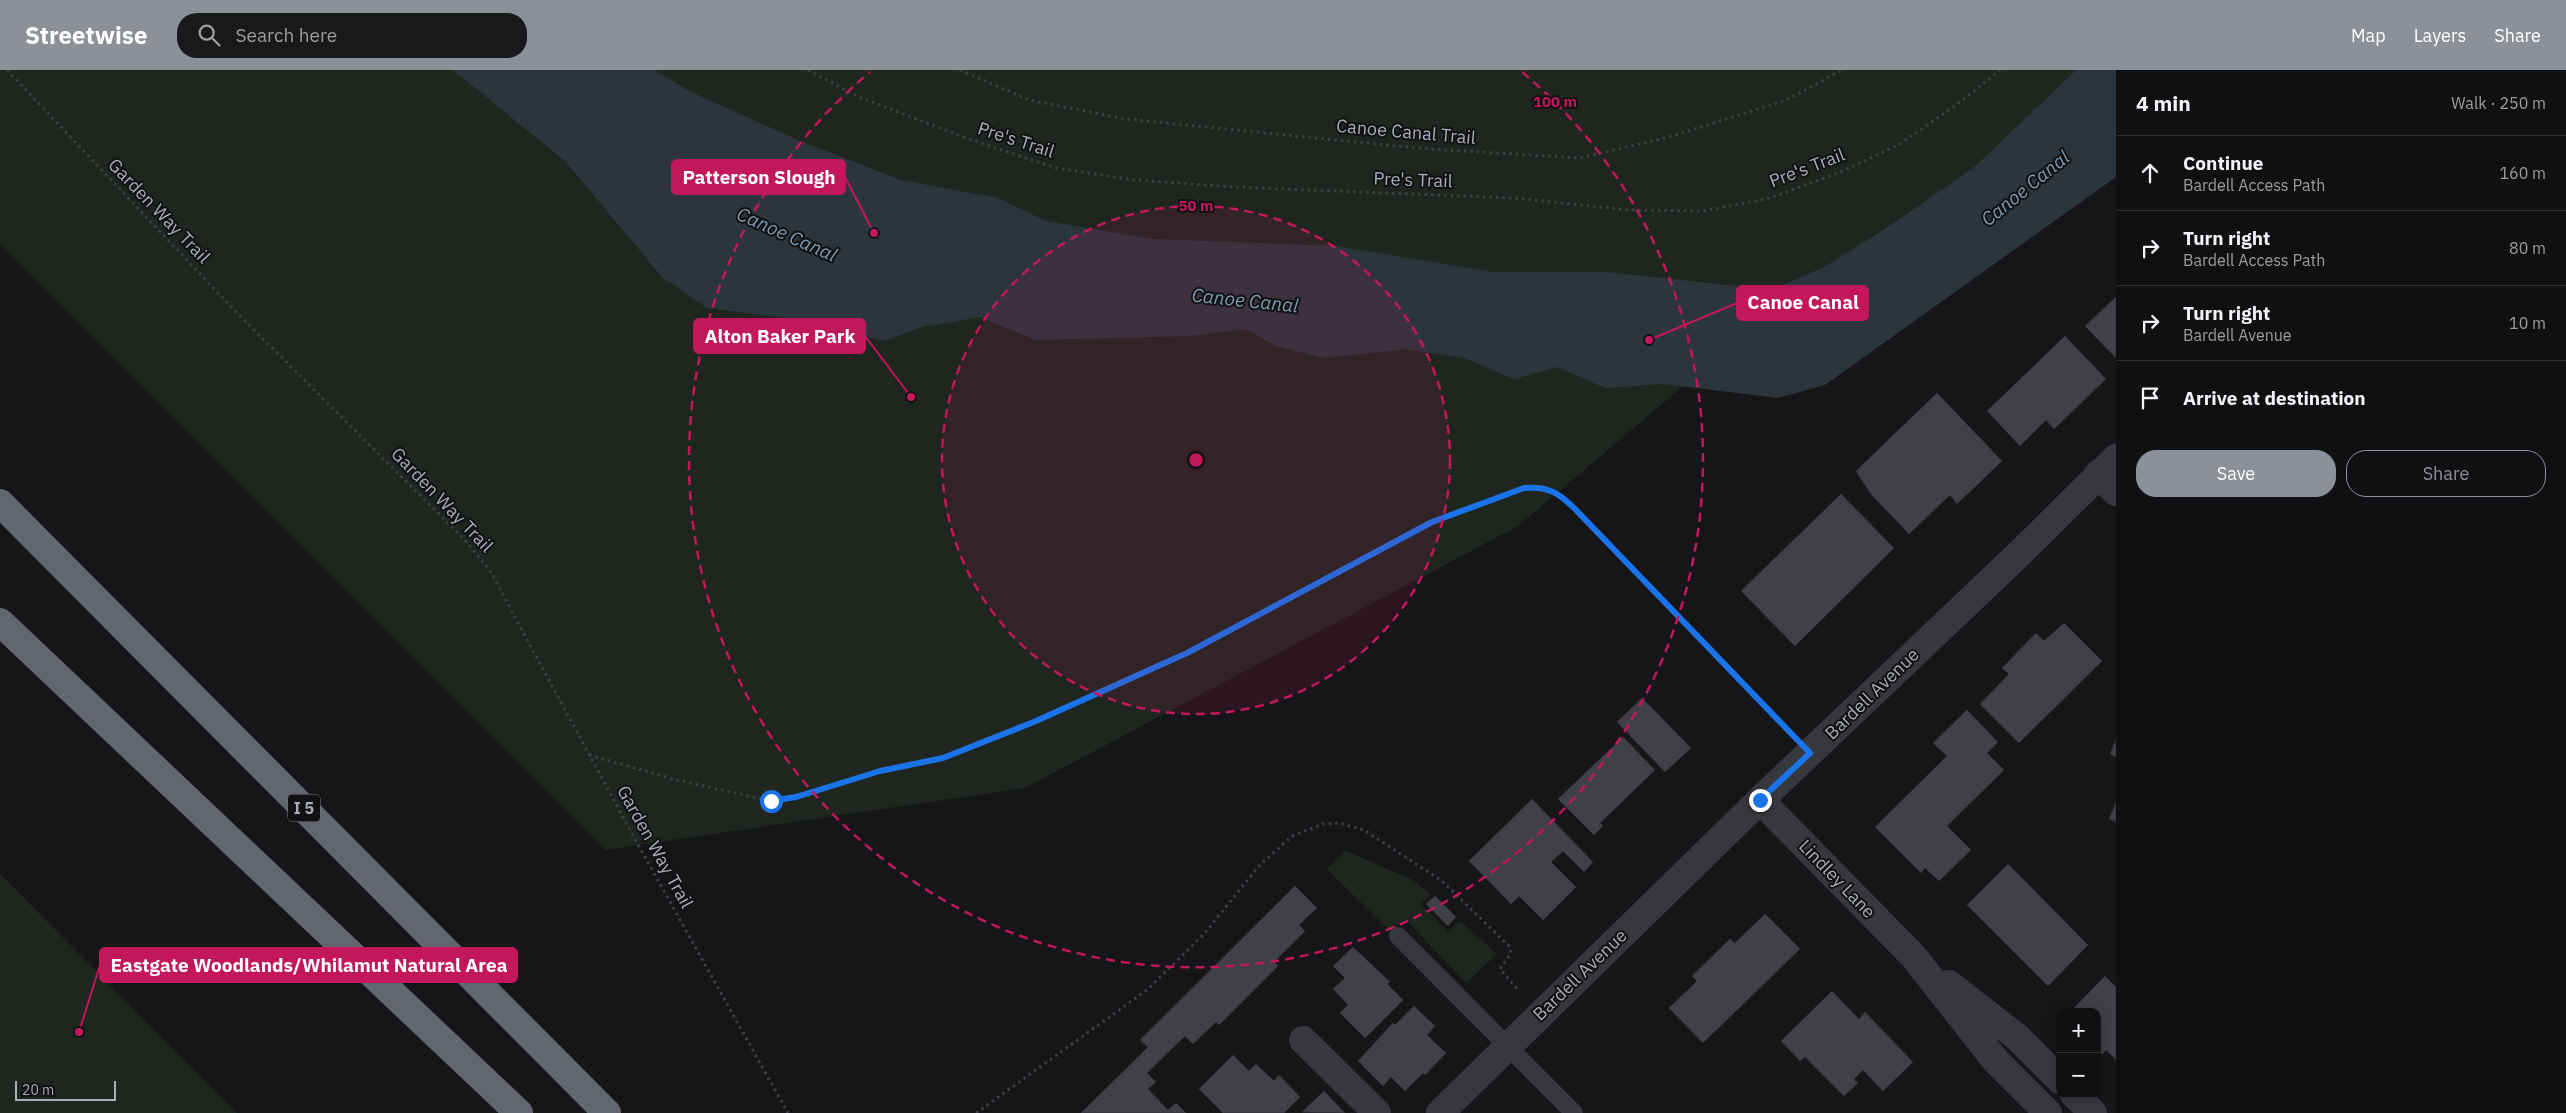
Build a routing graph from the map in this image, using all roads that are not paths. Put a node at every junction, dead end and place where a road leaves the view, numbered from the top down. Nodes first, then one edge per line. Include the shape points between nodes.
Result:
1 (2110, 475) edge
2 (0, 503) edge
3 (0, 622) edge
4 (1760, 800) junction
5 (1398, 936) dead end
6 (1914, 958) junction
7 (1303, 1040) dead end
8 (1513, 1040) junction
9 (2056, 1076) edge
10 (2078, 1098) edge
11 (519, 1113) edge
12 (607, 1113) edge
13 (1377, 1113) edge
14 (1440, 1113) edge
15 (1574, 1113) edge
16 (2048, 1113) edge
17 (2093, 1113) edge

1 - 4 street, Bardell Avenue via 2020,553
2 - 12 highway, I 5
3 - 11 highway
4 - 6 street, Lindley Lane
4 - 8 street, Bardell Avenue
5 - 8 lane
6 - 9 street via 2017,1037
6 - 16 street via 1995,1060
7 - 13 street
8 - 14 street, Bardell Avenue
8 - 15 lane
10 - 17 street

